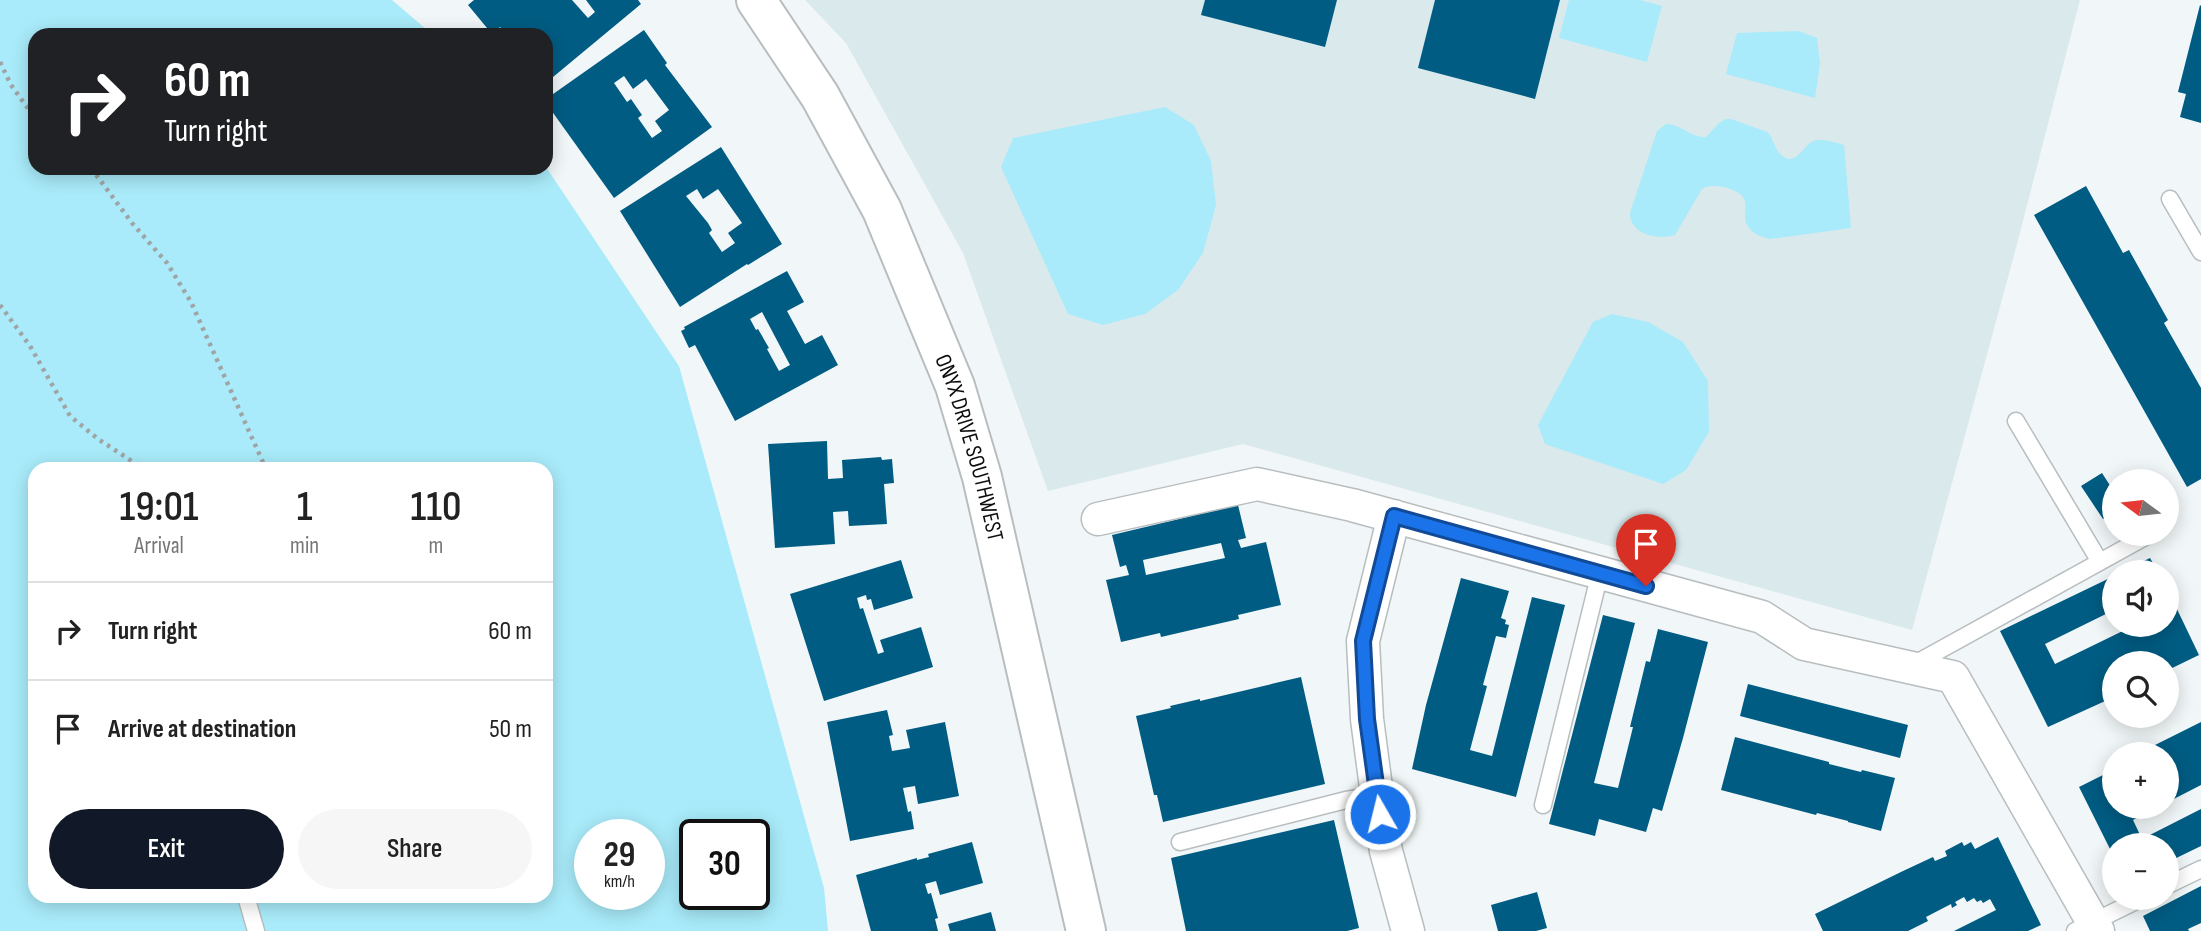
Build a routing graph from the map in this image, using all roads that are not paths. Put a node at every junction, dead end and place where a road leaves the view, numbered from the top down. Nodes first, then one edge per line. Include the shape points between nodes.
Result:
1 (756, 0) edge
2 (2170, 199) dead end
3 (2201, 253) edge
4 (2016, 421) dead end
5 (1394, 516) junction
6 (1098, 519) dead end
7 (2129, 546) edge
8 (2100, 562) junction
9 (1600, 573) junction
10 (1909, 667) junction
11 (1377, 795) junction
12 (1543, 805) dead end
13 (1180, 842) dead end
14 (2201, 869) edge
15 (2179, 880) edge
16 (248, 903) edge
17 (2121, 910) edge
18 (2089, 928) edge
19 (256, 931) edge
20 (1086, 931) edge
21 (1408, 931) edge

1 - 20 street, ONYX DRIVE SOUTHWEST via 820,96 882,210 955,386 982,477
2 - 3 lane
4 - 8 lane
5 - 6 street via 1257,484
5 - 9 street
5 - 11 street via 1363,641
7 - 8 lane
8 - 10 lane
9 - 10 street via 1762,617 1804,644
9 - 12 lane
10 - 18 street via 1953,677
11 - 13 lane
11 - 21 street via 1386,851
14 - 15 lane
16 - 19 lane
17 - 18 lane

